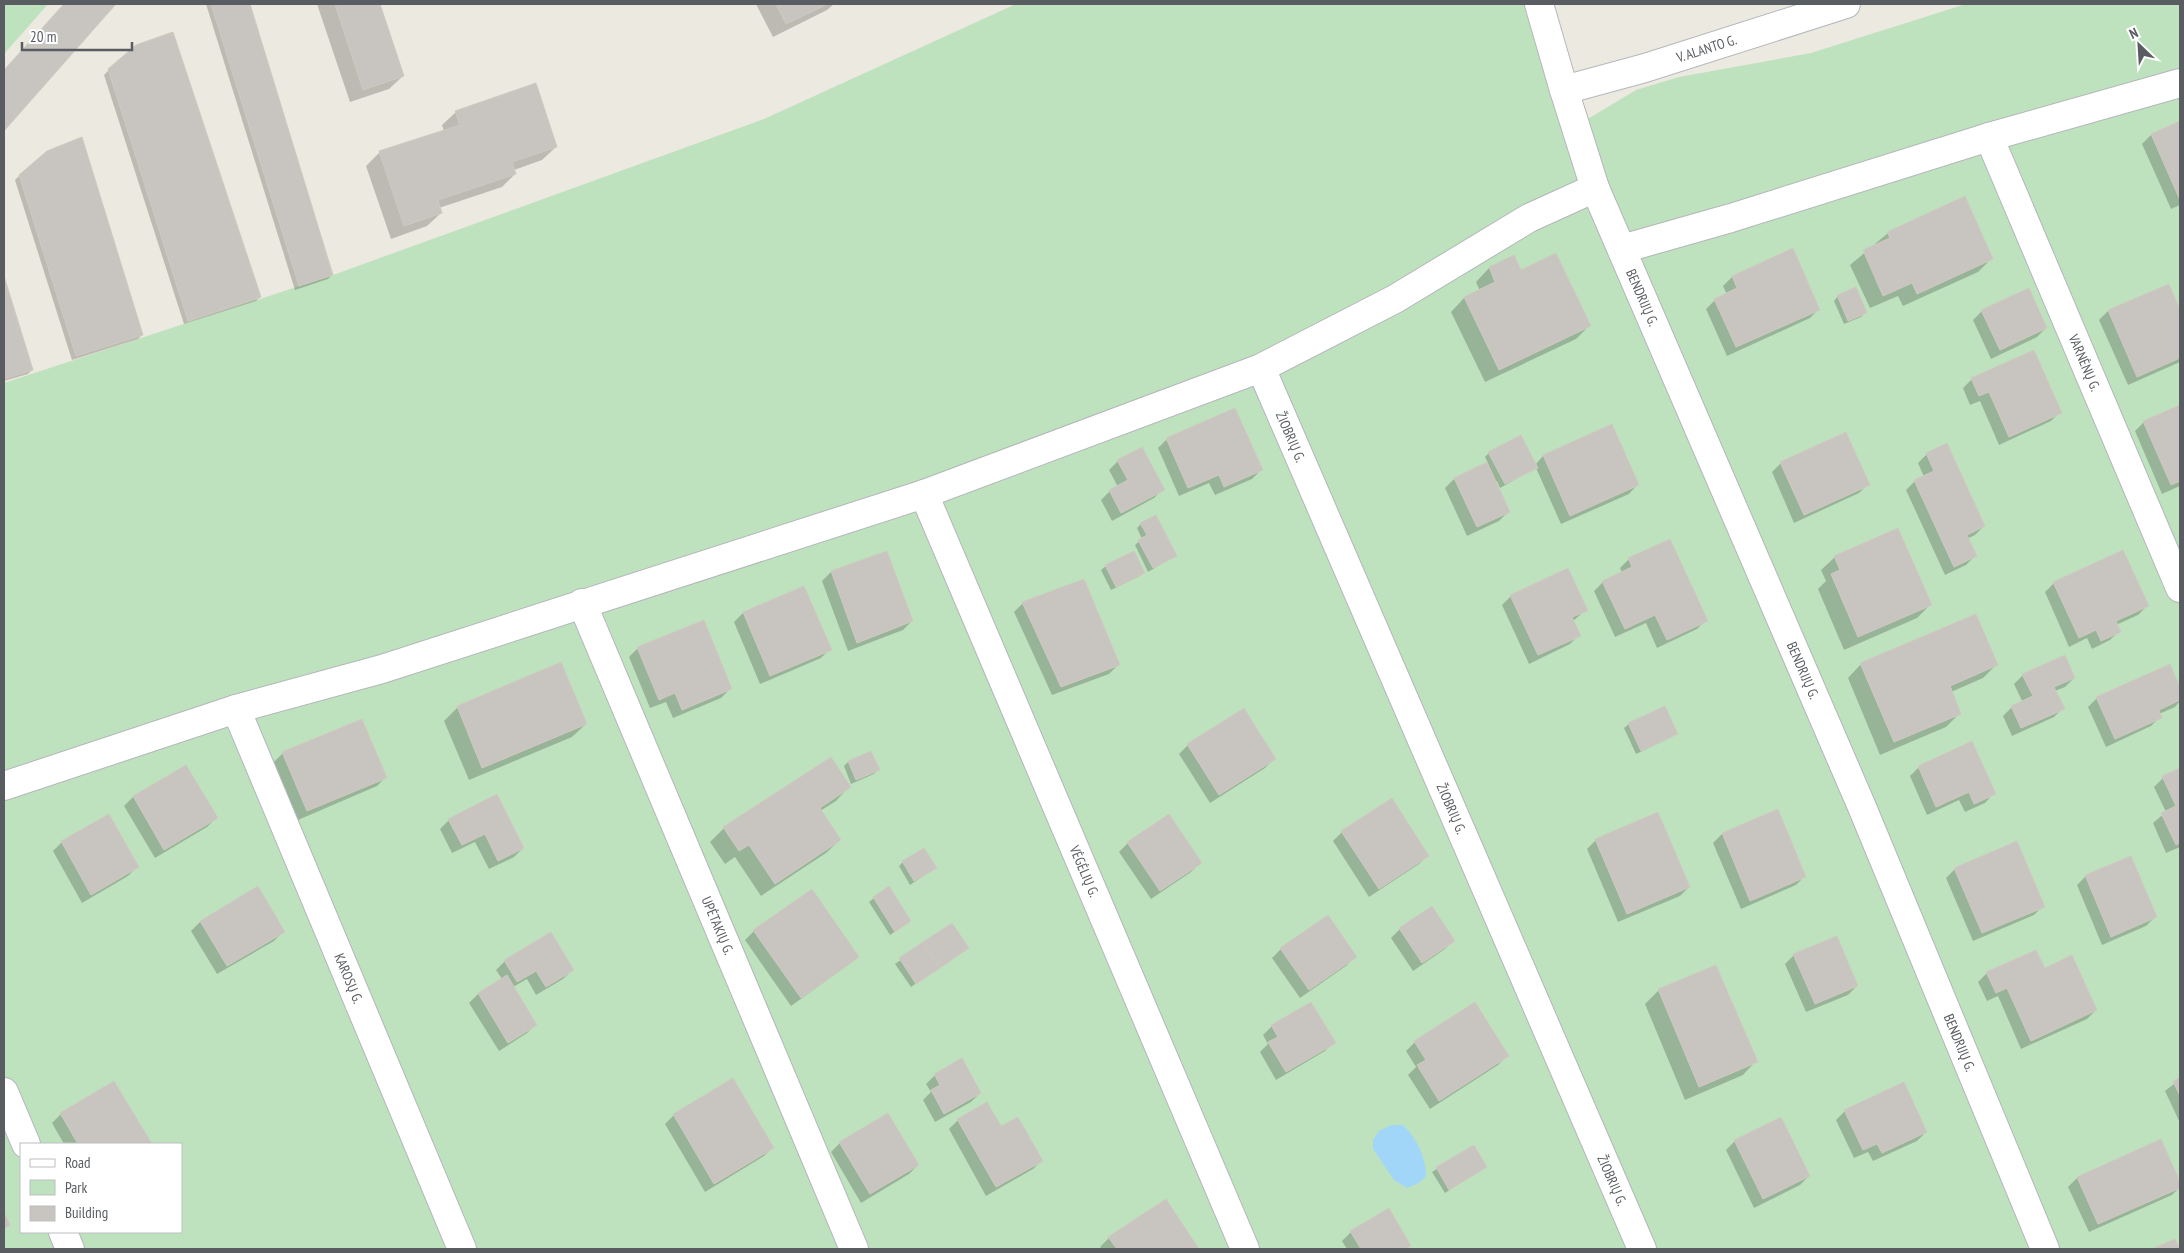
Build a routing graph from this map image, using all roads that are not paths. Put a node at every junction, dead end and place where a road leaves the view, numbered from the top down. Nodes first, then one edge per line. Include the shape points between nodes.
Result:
1 (1539, 4) edge
2 (1846, 4) edge
3 (2180, 83) edge
4 (1564, 90) junction
5 (1989, 137) junction
6 (1595, 188) junction
7 (1622, 248) junction
8 (1262, 368) junction
9 (924, 494) junction
10 (2180, 588) edge
11 (582, 603) junction
12 (236, 709) junction
13 (4, 786) edge
14 (4, 1092) edge
15 (26, 1143) edge
16 (63, 1233) edge
17 (70, 1249) edge
18 (462, 1249) edge
19 (854, 1249) edge
20 (1245, 1249) edge
21 (1642, 1249) edge
22 (2045, 1249) edge

1 - 4 street, BENDRIJŲ G.
2 - 4 street, V. ALANTO G. via 1645,68
3 - 5 street
4 - 6 street, BENDRIJŲ G.
5 - 7 street via 1731,218
5 - 10 street, VARNĖNŲ G.
6 - 7 street, BENDRIJŲ G.
6 - 8 street via 1530,218 1395,299
7 - 22 street, BENDRIJŲ G. via 1862,807
8 - 9 street
8 - 21 street, ŽIOBRIŲ G.
9 - 11 street
9 - 20 street, VĖGĖLIŲ G.
11 - 12 street via 382,669
11 - 19 street, UPĖTAKIŲ G.
12 - 13 street
12 - 18 street, KAROSŲ G.
14 - 15 street
16 - 17 street

